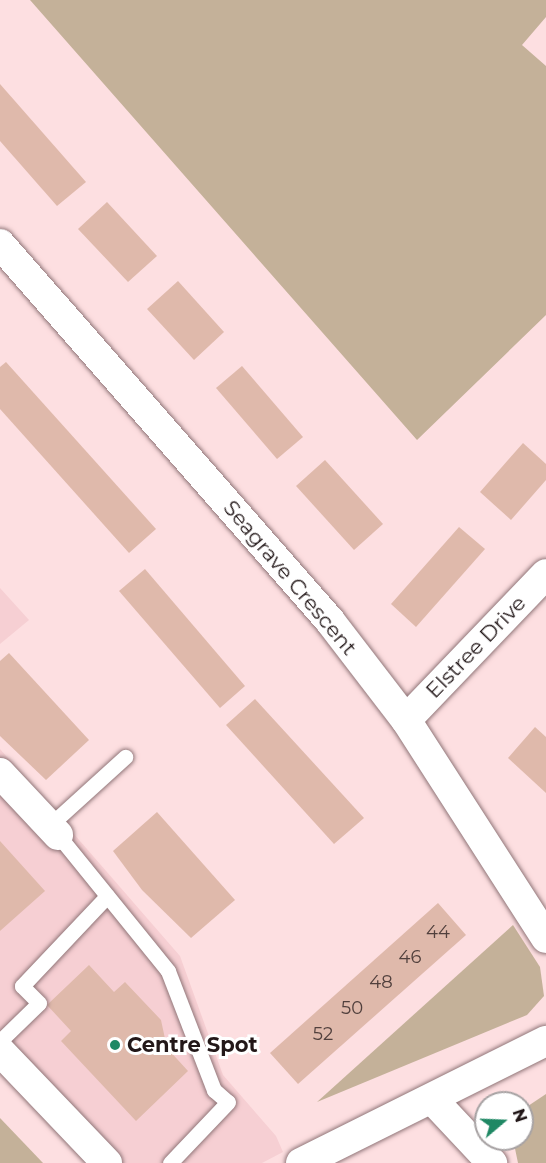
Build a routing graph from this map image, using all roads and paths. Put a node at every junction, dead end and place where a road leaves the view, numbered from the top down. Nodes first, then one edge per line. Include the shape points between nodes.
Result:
1 (0, 244) edge
2 (546, 574) edge
3 (406, 720) junction
4 (125, 757) dead end
5 (0, 773) edge
6 (54, 830) junction
7 (107, 896) junction
8 (546, 938) edge
9 (0, 1041) edge
10 (546, 1041) edge
11 (0, 1051) edge
12 (432, 1099) junction
13 (107, 1163) edge
14 (170, 1163) edge
15 (301, 1163) edge
16 (492, 1163) edge

1 - 3 street, Seagrave Crescent via 330,621
2 - 3 street, Elstree Drive
3 - 8 street, Seagrave Crescent
4 - 6 lane
5 - 6 street
6 - 7 lane
7 - 9 lane via 22,986 39,1003
7 - 14 lane via 168,971 214,1090 228,1102
10 - 12 street
11 - 13 street
12 - 15 street
12 - 16 street

